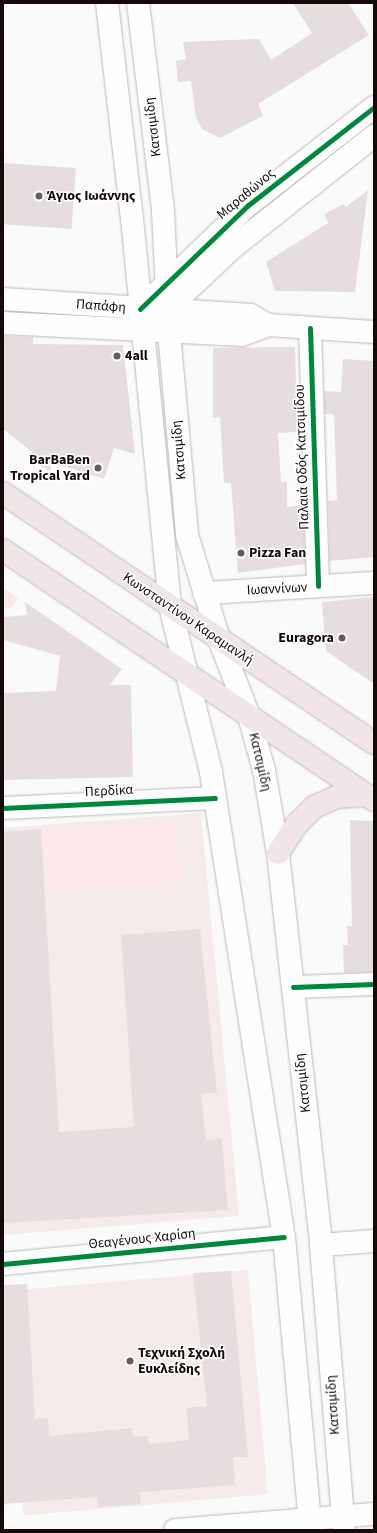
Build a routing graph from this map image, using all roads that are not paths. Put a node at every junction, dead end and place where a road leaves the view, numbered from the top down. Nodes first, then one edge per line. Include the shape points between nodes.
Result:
1 (107, 3) edge
2 (138, 3) edge
3 (374, 107) edge
4 (374, 136) edge
5 (166, 284) junction
6 (3, 299) edge
7 (140, 309) junction
8 (168, 310) junction
9 (3, 323) edge
10 (268, 325) junction
11 (310, 328) junction
12 (142, 331) junction
13 (168, 332) junction
14 (374, 332) edge
15 (3, 492) edge
16 (3, 550) edge
17 (374, 583) edge
18 (318, 586) junction
19 (204, 593) junction
20 (170, 606) junction
21 (219, 639) junction
22 (187, 678) junction
23 (249, 716) junction
24 (374, 743) edge
25 (215, 798) junction
26 (370, 798) edge
27 (3, 808) edge
28 (278, 852) junction
29 (374, 984) edge
30 (293, 987) junction
31 (284, 1237) junction
32 (374, 1242) edge
33 (321, 1245) junction
34 (3, 1264) edge
35 (374, 1514) edge
36 (342, 1523) edge
37 (308, 1525) edge
38 (175, 1530) edge

1 - 7 main road, Κατσιμίδη
2 - 5 main road, Κατσιμίδη via 163,211
3 - 5 main road, Μαραθώνος via 248,206
4 - 8 main road via 232,248
5 - 7 main road, Μαραθώνος
5 - 8 main road, Κατσιμίδη
6 - 7 main road, Παπάφη
7 - 8 main road, Παπάφη
7 - 12 main road, Κατσιμίδη
8 - 10 main road, Παπάφη via 250,315
8 - 12 main road
8 - 13 main road, Κατσιμίδη
9 - 12 main road, Παπάφη
10 - 11 main road, Παπάφη
10 - 13 main road, Παπάφη via 242,335
11 - 14 main road, Παπάφη
11 - 18 main road, Παλαιά Οδός Κατσιμίδου
12 - 13 main road, Παπάφη
12 - 20 main road, Κατσιμίδη
13 - 19 main road, Κατσιμίδη via 187,535
15 - 20 main road, Κωνσταντίνου Καραμανλή
16 - 22 main road
17 - 18 main road, Ιωαννίνων
18 - 19 main road, Ιωαννίνων
19 - 21 main road, Κατσιμίδη
20 - 21 main road, Κωνσταντίνου Καραμανλή
20 - 22 main road, Κατσιμίδη
21 - 23 main road, Κατσιμίδη
21 - 24 main road, Κωνσταντίνου Καραμανλή
22 - 23 main road
22 - 25 main road, Κατσιμίδη
23 - 26 main road
23 - 28 main road, Κατσιμίδη via 264,770
25 - 27 main road, Περδίκα
25 - 31 main road, Κατσιμίδη
26 - 28 main road via 336,797 314,808 297,824
28 - 30 main road, Κατσιμίδη
29 - 30 main road
30 - 33 main road, Κατσιμίδη
31 - 34 main road, Θεαγένους Χαρίση
31 - 37 main road, Κατσιμίδη
32 - 33 main road
33 - 36 main road, Κατσιμίδη
35 - 36 main road
36 - 37 main road
37 - 38 main road

